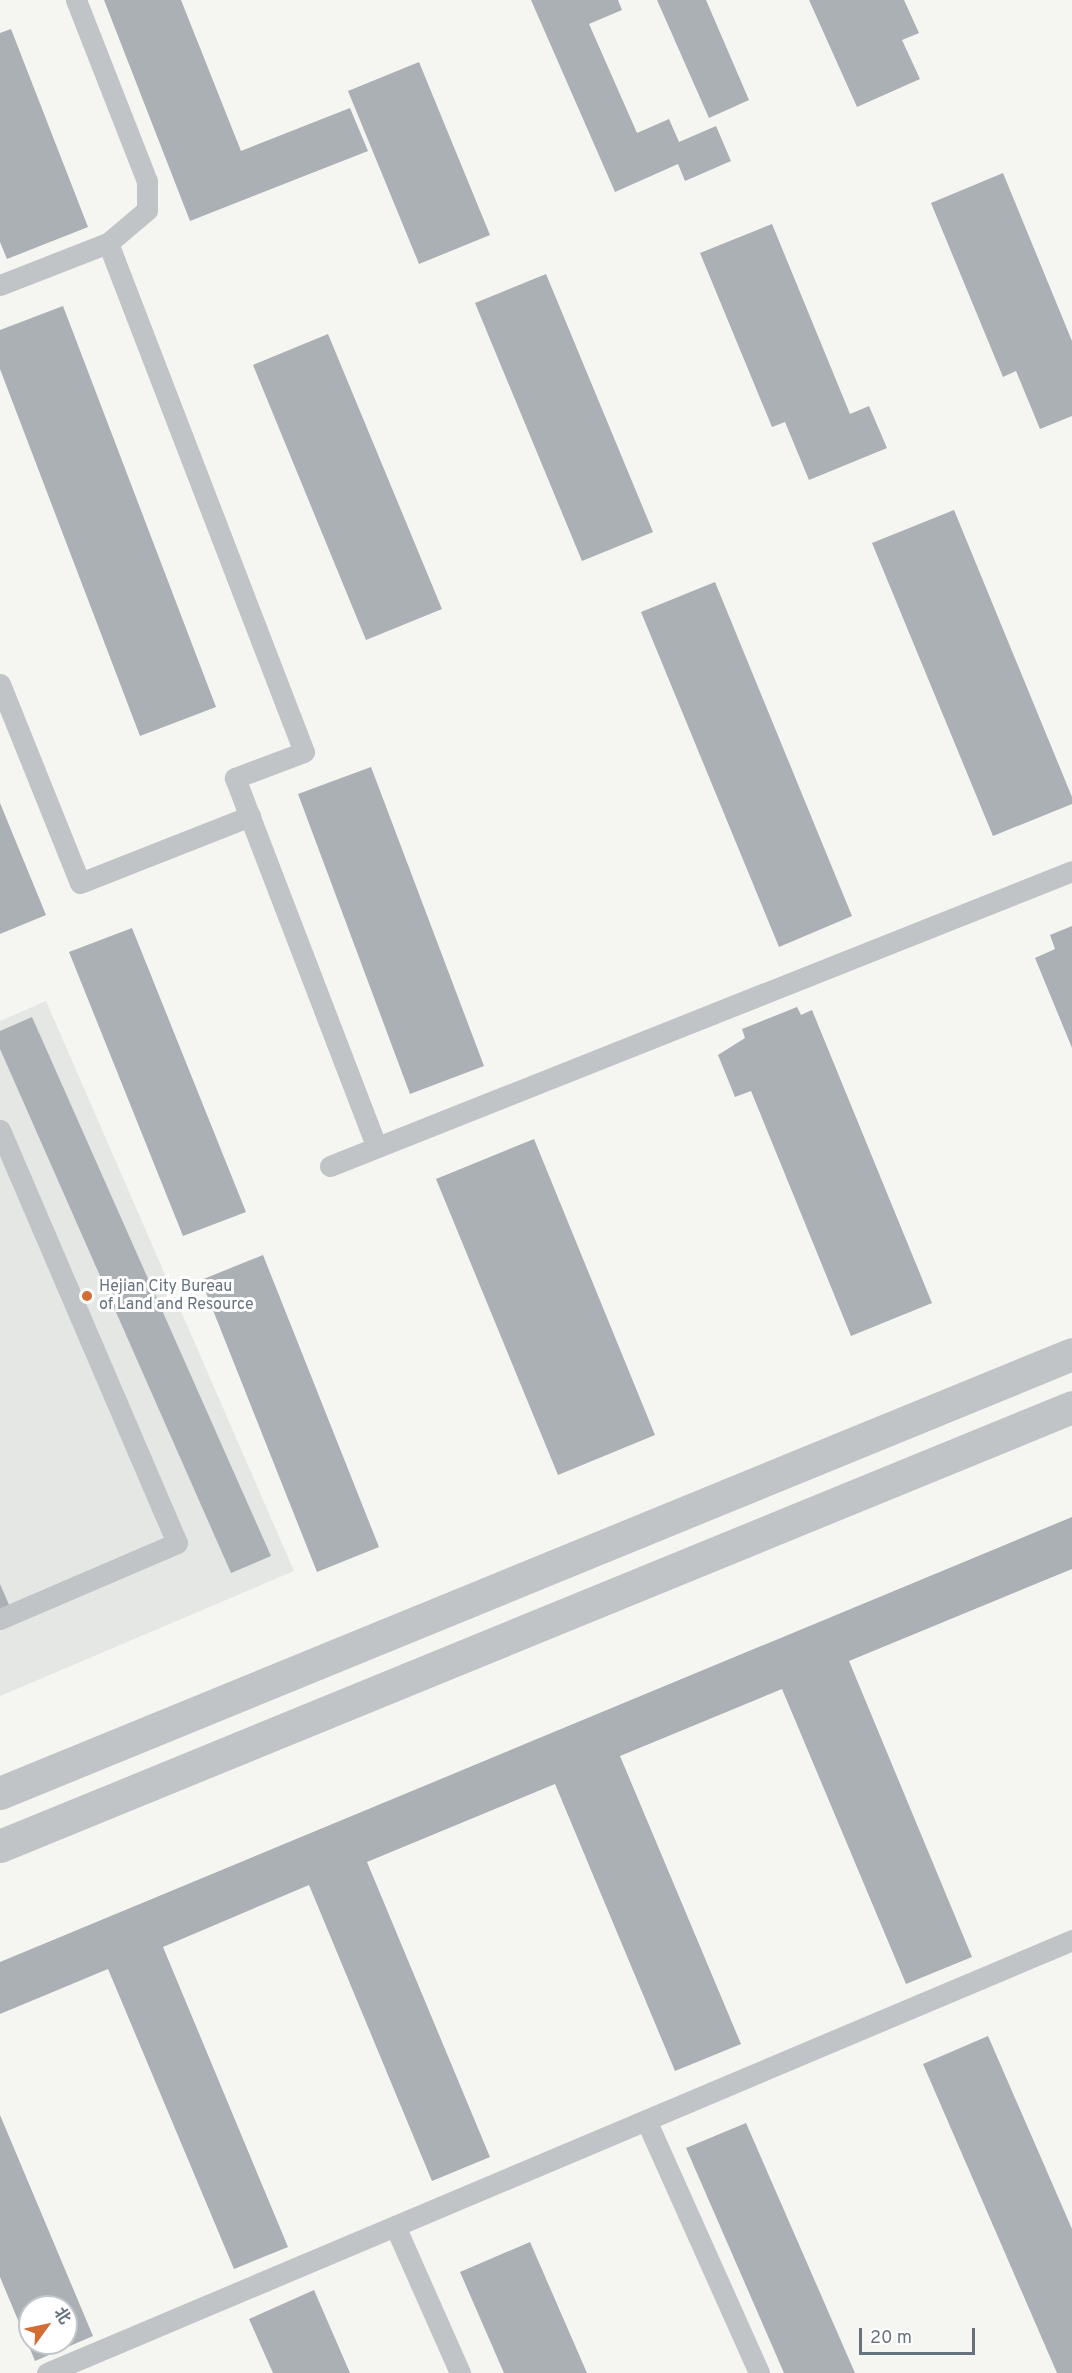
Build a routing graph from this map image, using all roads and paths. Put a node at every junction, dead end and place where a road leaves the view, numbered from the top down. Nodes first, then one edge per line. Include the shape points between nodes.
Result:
1 (76, 0) edge
2 (108, 243) junction
3 (0, 285) edge
4 (0, 684) edge
5 (250, 816) junction
6 (1072, 871) edge
7 (0, 1130) edge
8 (377, 1147) junction
9 (330, 1166) dead end
10 (1072, 1354) edge
11 (1072, 1407) edge
12 (0, 1619) edge
13 (0, 1793) edge
14 (0, 1846) edge
15 (1072, 1940) edge
16 (646, 2120) junction
17 (395, 2226) junction
18 (47, 2373) edge
19 (460, 2373) edge
20 (759, 2373) edge

1 - 2 lane via 147,181 147,210
2 - 3 lane
2 - 5 lane via 304,752 235,778
4 - 5 lane via 80,883
5 - 8 lane
6 - 8 lane
7 - 12 lane via 177,1543
8 - 9 lane
10 - 13 street
11 - 14 street
15 - 16 lane
16 - 17 lane
16 - 20 lane
17 - 18 lane
17 - 19 lane

